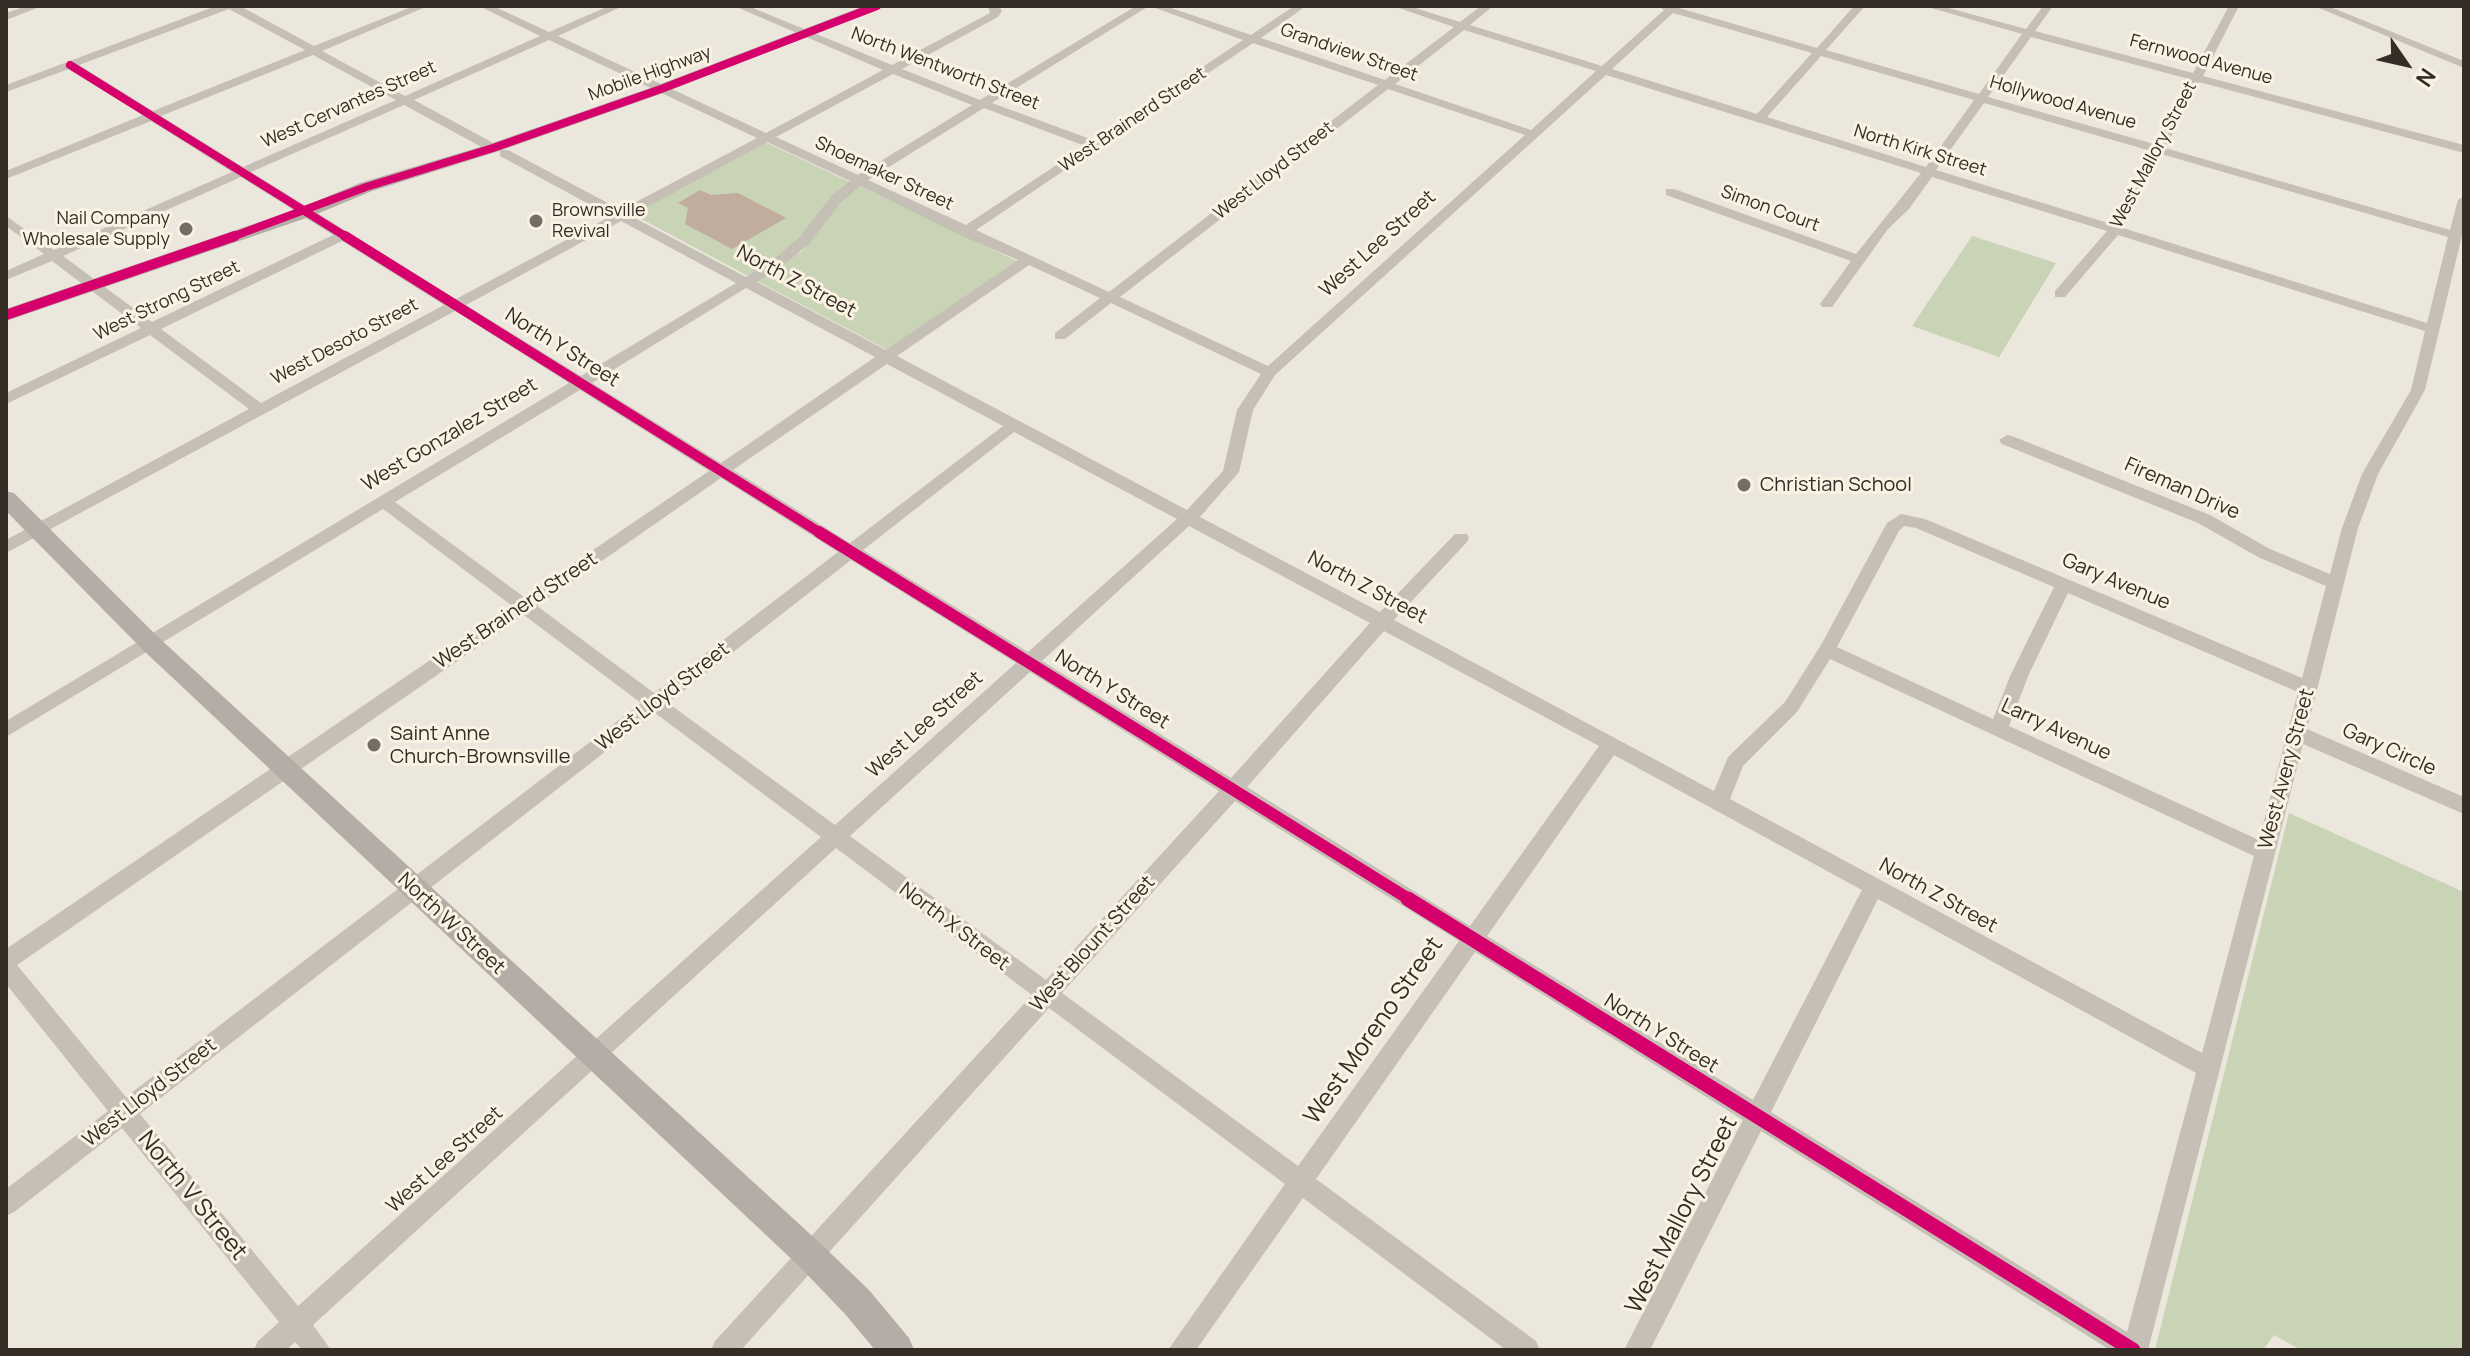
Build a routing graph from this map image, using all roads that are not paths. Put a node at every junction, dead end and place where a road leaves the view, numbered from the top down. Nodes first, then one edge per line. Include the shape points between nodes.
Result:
1 (37, 6) edge
2 (226, 6) edge
3 (232, 6) edge
4 (423, 6) edge
5 (484, 6) edge
6 (618, 6) edge
7 (739, 6) edge
8 (877, 6) edge
9 (892, 6) edge
10 (1144, 6) edge
11 (1155, 6) edge
12 (1301, 6) edge
13 (1398, 6) edge
14 (1488, 6) edge
15 (1860, 6) edge
16 (1929, 6) edge
17 (2048, 6) edge
18 (2234, 6) edge
19 (2319, 6) edge
20 (1669, 7) edge
21 (995, 8) edge
22 (6, 17) edge
23 (854, 17) junction
24 (1462, 26) junction
25 (2028, 33) junction
26 (807, 35) junction
27 (548, 37) junction
28 (1253, 39) junction
29 (314, 50) junction
30 (1819, 52) junction
31 (70, 65) junction
32 (2464, 65) edge
33 (890, 70) junction
34 (1602, 72) junction
35 (2196, 78) junction
36 (1387, 85) junction
37 (6, 89) edge
38 (661, 89) junction
39 (1980, 98) junction
40 (408, 99) junction
41 (980, 102) junction
42 (153, 116) junction
43 (1758, 120) junction
44 (1532, 134) junction
45 (765, 138) junction
46 (1095, 145) junction
47 (2158, 149) junction
48 (2464, 149) edge
49 (498, 150) junction
50 (242, 172) junction
51 (1927, 172) junction
52 (6, 175) edge
53 (858, 182) junction
54 (1670, 192) dead end
55 (2464, 200) edge
56 (316, 209) junction
57 (623, 215) junction
58 (6, 220) edge
59 (2115, 230) junction
60 (965, 232) junction
61 (344, 235) junction
62 (2457, 240) edge
63 (53, 256) junction
64 (1857, 259) junction
65 (1026, 261) junction
66 (6, 276) edge
67 (748, 281) junction
68 (92, 285) junction
69 (2060, 294) dead end
70 (1108, 299) junction
71 (1827, 304) dead end
72 (456, 305) junction
73 (6, 315) edge
74 (152, 328) junction
75 (2433, 329) junction
76 (1060, 336) dead end
77 (888, 356) junction
78 (1270, 372) junction
79 (580, 382) junction
80 (6, 399) edge
81 (260, 410) junction
82 (1015, 424) junction
83 (2007, 440) dead end
84 (722, 470) junction
85 (6, 498) edge
86 (383, 501) junction
87 (1188, 517) junction
88 (37, 530) junction
89 (1461, 538) dead end
90 (6, 547) edge
91 (852, 551) junction
92 (2064, 584) junction
93 (2337, 584) junction
94 (524, 606) junction
95 (1382, 621) junction
96 (150, 643) junction
97 (1827, 650) junction
98 (1028, 661) junction
99 (2308, 688) junction
100 (654, 703) junction
101 (1999, 728) junction
102 (6, 730) edge
103 (2297, 733) junction
104 (1611, 744) junction
105 (286, 770) junction
106 (1234, 789) junction
107 (1719, 803) junction
108 (2464, 806) edge
109 (834, 837) junction
110 (2265, 852) junction
111 (1874, 887) junction
112 (412, 889) junction
113 (1471, 940) junction
114 (6, 961) edge
115 (6, 968) edge
116 (1047, 995) junction
117 (594, 1054) junction
118 (2208, 1068) junction
119 (124, 1113) junction
120 (1757, 1117) junction
121 (1299, 1183) junction
122 (6, 1204) edge
123 (810, 1255) junction
124 (296, 1324) junction
125 (267, 1350) edge
126 (318, 1350) edge
127 (724, 1350) edge
128 (897, 1350) edge
129 (1181, 1350) edge
130 (1527, 1350) edge
131 (1637, 1350) edge
132 (2134, 1350) edge

1 - 22 street
2 - 31 street
3 - 29 street, North Z Street
4 - 29 street
5 - 27 street, Shoemaker Street
6 - 27 street, West Cervantes Street
7 - 26 street, North Wentworth Street
8 - 23 main road, Mobile Highway
9 - 23 main road, Mobile Highway
10 - 41 street, West Gonzalez Street
11 - 28 street, Grandview Street
12 - 28 street, West Brainerd Street
13 - 24 street, North Kirk Street
14 - 24 street, West Lloyd Street
15 - 30 street
16 - 25 street, Fernwood Avenue
17 - 25 street
18 - 35 street, West Mallory Street
19 - 32 street
20 - 30 street, Hollywood Avenue
20 - 34 street, West Lee Street
21 - 33 street, West Desoto Street
23 - 26 main road, Mobile Highway
24 - 34 street, North Kirk Street
24 - 36 street, West Lloyd Street
25 - 35 street, Fernwood Avenue
25 - 39 street
26 - 33 street, North Wentworth Street
26 - 38 main road, Mobile Highway
27 - 38 street, Shoemaker Street
27 - 40 street, West Cervantes Street
28 - 36 street, Grandview Street
28 - 46 street, West Brainerd Street
29 - 40 street, North Z Street
29 - 42 street
30 - 39 street, Hollywood Avenue
30 - 43 street
31 - 37 street
31 - 42 street, North Y Street
33 - 41 street, North Wentworth Street
33 - 45 street, West Desoto Street
34 - 43 street, North Kirk Street
34 - 44 street, West Lee Street
35 - 47 street, West Mallory Street
35 - 48 street, Fernwood Avenue
36 - 44 street, Grandview Street
36 - 70 street, West Lloyd Street
38 - 45 street, Shoemaker Street
38 - 49 main road, Mobile Highway
39 - 47 street, Hollywood Avenue
39 - 51 street
40 - 49 street, North Z Street
40 - 50 street, West Cervantes Street
41 - 46 street, North Wentworth Street
41 - 53 street, West Gonzalez Street
42 - 50 street, North Y Street
42 - 52 street
43 - 51 street, North Kirk Street
44 - 78 street, West Lee Street
45 - 53 street, Shoemaker Street
45 - 57 street, West Desoto Street
46 - 60 street, West Brainerd Street
47 - 59 street, West Mallory Street
47 - 62 street, Hollywood Avenue
49 - 56 main road, Mobile Highway
49 - 57 street, North Z Street
50 - 56 street, North Y Street
50 - 63 street, West Cervantes Street
51 - 59 street, North Kirk Street
51 - 64 street
53 - 60 street, Shoemaker Street
53 - 67 street, West Gonzalez Street via 835,200 796,249
54 - 64 street, Simon Court
55 - 62 street, West Avery Street
56 - 61 street, North Y Street
56 - 68 main road, Mobile Highway
57 - 67 street, North Z Street
57 - 72 street, West Desoto Street
58 - 63 street
59 - 69 street, West Mallory Street
59 - 75 street, North Kirk Street
60 - 65 street, Shoemaker Street
61 - 72 street, North Y Street
61 - 74 street, West Strong Street
62 - 75 street, West Avery Street
63 - 66 street, West Cervantes Street
63 - 68 street
64 - 71 street
65 - 70 street, Shoemaker Street
65 - 77 street, West Brainerd Street
67 - 77 street, North Z Street
67 - 79 street, West Gonzalez Street
68 - 73 main road, Mobile Highway
68 - 74 street
70 - 76 street, West Lloyd Street
70 - 78 street, Shoemaker Street
72 - 79 street, North Y Street
72 - 81 street, West Desoto Street
74 - 80 street, West Strong Street
74 - 81 street
75 - 93 street, West Avery Street via 2418,390 2361,494
77 - 82 street, North Z Street
77 - 84 street, West Brainerd Street
78 - 87 street, West Lee Street via 1245,410 1226,481
79 - 84 street, North Y Street
79 - 86 street, West Gonzalez Street
81 - 88 street, West Desoto Street
82 - 87 street, North Z Street
82 - 91 street, West Lloyd Street
83 - 93 street, Fireman Drive via 2204,519 2264,553
84 - 91 street, North Y Street
84 - 94 street, West Brainerd Street
85 - 88 main road, North W Street
86 - 94 street, North X Street
86 - 96 street, West Gonzalez Street
87 - 95 street, North Z Street
87 - 98 street, West Lee Street
88 - 90 street, West Desoto Street
88 - 96 main road, North W Street
89 - 95 street, West Blount Street
91 - 98 street, North Y Street
91 - 100 street, West Lloyd Street
92 - 97 street, Gary Avenue via 1905,520 1893,527
92 - 99 street, Gary Avenue
92 - 101 street
93 - 99 street, West Avery Street
94 - 100 street, North X Street
94 - 105 street, West Brainerd Street
95 - 104 street, North Z Street
95 - 106 street, West Blount Street
96 - 102 street, West Gonzalez Street
96 - 105 main road, North W Street
97 - 101 street, Larry Avenue
97 - 107 street via 1791,707 1735,762
98 - 106 street, North Y Street
98 - 109 street, West Lee Street
99 - 103 street, West Avery Street
100 - 109 street, North X Street
100 - 112 street, West Lloyd Street
101 - 110 street, Larry Avenue
103 - 108 street, Gary Circle
103 - 110 street, West Avery Street
104 - 107 street, North Z Street
104 - 113 street, West Moreno Street
105 - 112 main road, North W Street
105 - 114 street, West Brainerd Street
106 - 113 street, North Y Street
106 - 116 street, West Blount Street
107 - 111 street, North Z Street
109 - 116 street, North X Street
109 - 117 street, West Lee Street
110 - 118 street, West Avery Street
111 - 118 street, North Z Street
111 - 120 street, West Mallory Street
112 - 117 main road, North W Street
112 - 119 street, West Lloyd Street
113 - 120 street, North Y Street
113 - 121 street, West Moreno Street
115 - 119 street, North V Street
116 - 121 street, North X Street
116 - 123 street, West Blount Street
117 - 123 main road, North W Street
117 - 124 street, West Lee Street
118 - 132 street, West Avery Street
119 - 122 street, West Lloyd Street
119 - 124 street, North V Street
120 - 131 street, West Mallory Street
120 - 132 street, North Y Street
121 - 129 street, West Moreno Street
121 - 130 street, North X Street
123 - 127 street, West Blount Street
123 - 128 main road, North W Street
124 - 125 street, West Lee Street
124 - 126 street, North V Street

